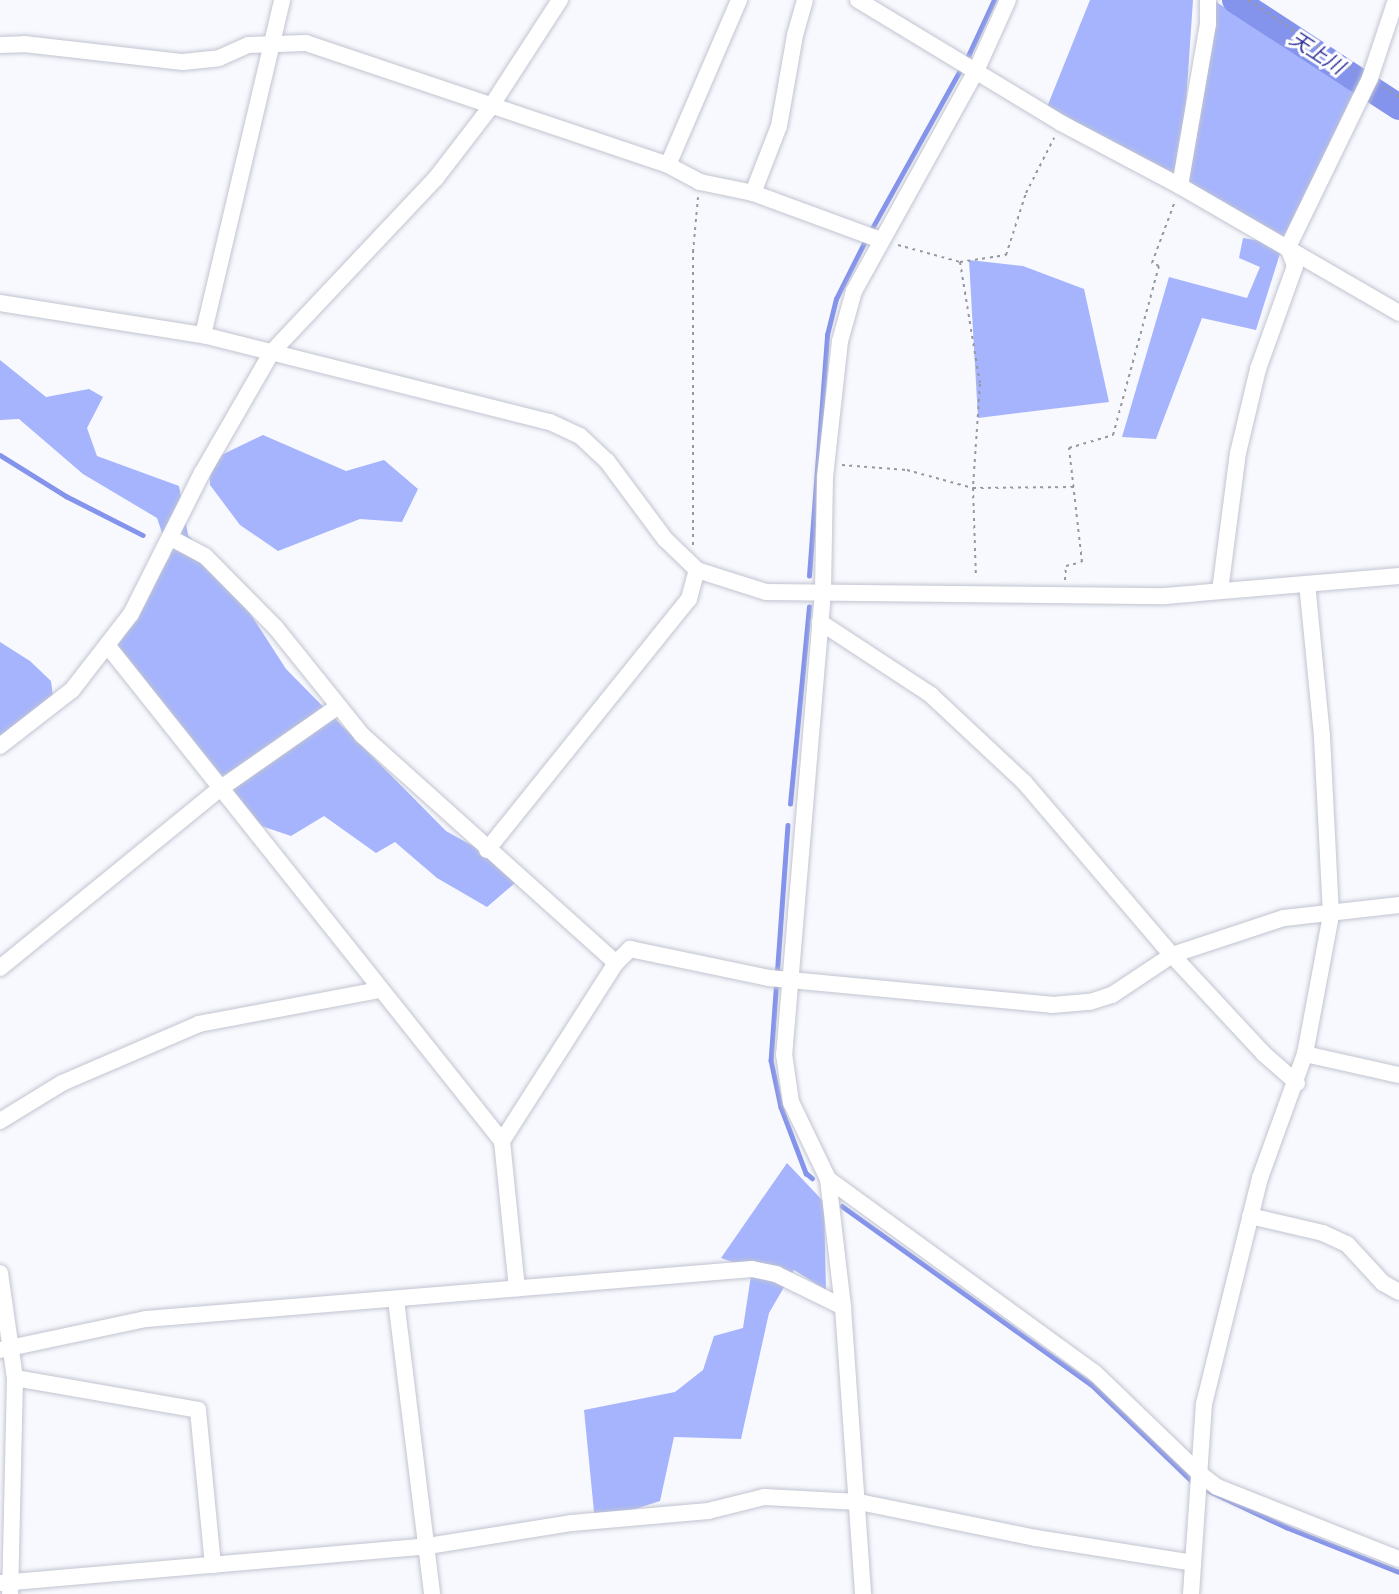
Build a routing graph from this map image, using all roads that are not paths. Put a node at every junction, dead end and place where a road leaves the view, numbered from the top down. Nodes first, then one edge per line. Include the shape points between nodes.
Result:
1 (282, 0) edge
2 (560, 0) edge
3 (739, 0) edge
4 (805, 0) edge
5 (858, 0) edge
6 (1008, 0) edge
7 (1208, 0) edge
8 (1396, 0) edge
9 (273, 42) junction
10 (0, 45) edge
11 (967, 67) junction
12 (490, 108) junction
13 (668, 165) junction
14 (1180, 186) junction
15 (753, 193) junction
16 (870, 237) junction
17 (1288, 247) junction
18 (0, 303) edge
19 (1399, 313) edge
20 (203, 335) junction
21 (272, 352) junction
22 (171, 538) junction
23 (697, 570) junction
24 (1399, 576) edge
25 (1307, 584) junction
26 (1220, 591) junction
27 (823, 592) junction
28 (820, 622) junction
29 (107, 645) junction
30 (337, 707) junction
31 (0, 746) edge
32 (221, 788) junction
33 (487, 850) junction
34 (1399, 905) edge
35 (1331, 915) junction
36 (1172, 955) junction
37 (616, 963) junction
38 (0, 968) edge
39 (780, 978) junction
40 (379, 990) junction
41 (1305, 1053) junction
42 (1399, 1076) edge
43 (1297, 1083) junction
44 (0, 1122) edge
45 (502, 1141) junction
46 (828, 1179) junction
47 (1250, 1216) junction
48 (0, 1273) edge
49 (517, 1288) junction
50 (1399, 1292) edge
51 (396, 1300) junction
52 (843, 1307) junction
53 (6, 1350) edge
54 (15, 1378) junction
55 (1198, 1481) junction
56 (859, 1502) junction
57 (428, 1546) junction
58 (1399, 1559) edge
59 (1193, 1563) junction
60 (213, 1565) junction
61 (7, 1587) edge
62 (432, 1594) edge
63 (863, 1594) edge
64 (1191, 1594) edge

1 - 9 street
2 - 12 street
3 - 13 street
4 - 15 street via 779,126
5 - 11 street
6 - 11 street
7 - 14 street via 1208,24
8 - 17 street via 1368,82
9 - 10 street via 248,45 219,58 183,62 24,44
9 - 12 street via 306,43
9 - 20 street
11 - 14 street via 1061,123
11 - 16 street
12 - 13 street
12 - 21 street via 436,178
13 - 15 street via 700,182
14 - 17 street
15 - 16 street
16 - 27 street via 845,318 826,464
17 - 19 street
17 - 26 street via 1295,266 1255,380 1238,453
18 - 20 street
20 - 21 street
21 - 22 street via 202,473
21 - 23 street via 550,422 580,436 607,461 665,538
22 - 29 street via 131,614
22 - 30 street via 205,556 276,628
23 - 27 street via 765,592
23 - 33 street via 689,599
24 - 25 street
25 - 26 street
25 - 35 street via 1322,736
26 - 27 street via 1165,596
27 - 28 street
28 - 36 street via 931,695 1024,782
28 - 39 street
29 - 31 street via 72,690
29 - 32 street
30 - 32 street
30 - 33 street via 362,735
32 - 38 street
32 - 40 street
33 - 37 street
34 - 35 street
35 - 36 street via 1284,918
35 - 41 street
36 - 39 street via 1113,995 1052,1005
36 - 43 street via 1264,1054
37 - 39 street via 630,949
37 - 45 street
39 - 46 street via 791,1102
40 - 44 street via 199,1024 62,1083
40 - 45 street
41 - 42 street
41 - 43 street
43 - 47 street
45 - 49 street
46 - 52 street
46 - 55 street via 1095,1372
47 - 50 street via 1323,1233 1347,1244 1383,1283
47 - 55 street via 1204,1404
48 - 53 street
49 - 51 street
49 - 52 street via 752,1269 776,1274
51 - 53 street via 146,1319
51 - 57 street
52 - 56 street
53 - 54 street
54 - 60 street via 198,1410
54 - 61 street
55 - 58 street
55 - 59 street
56 - 57 street via 764,1497 708,1511 572,1523
56 - 59 street via 1036,1538
56 - 63 street
57 - 60 street
57 - 62 street
59 - 64 street
60 - 61 street

